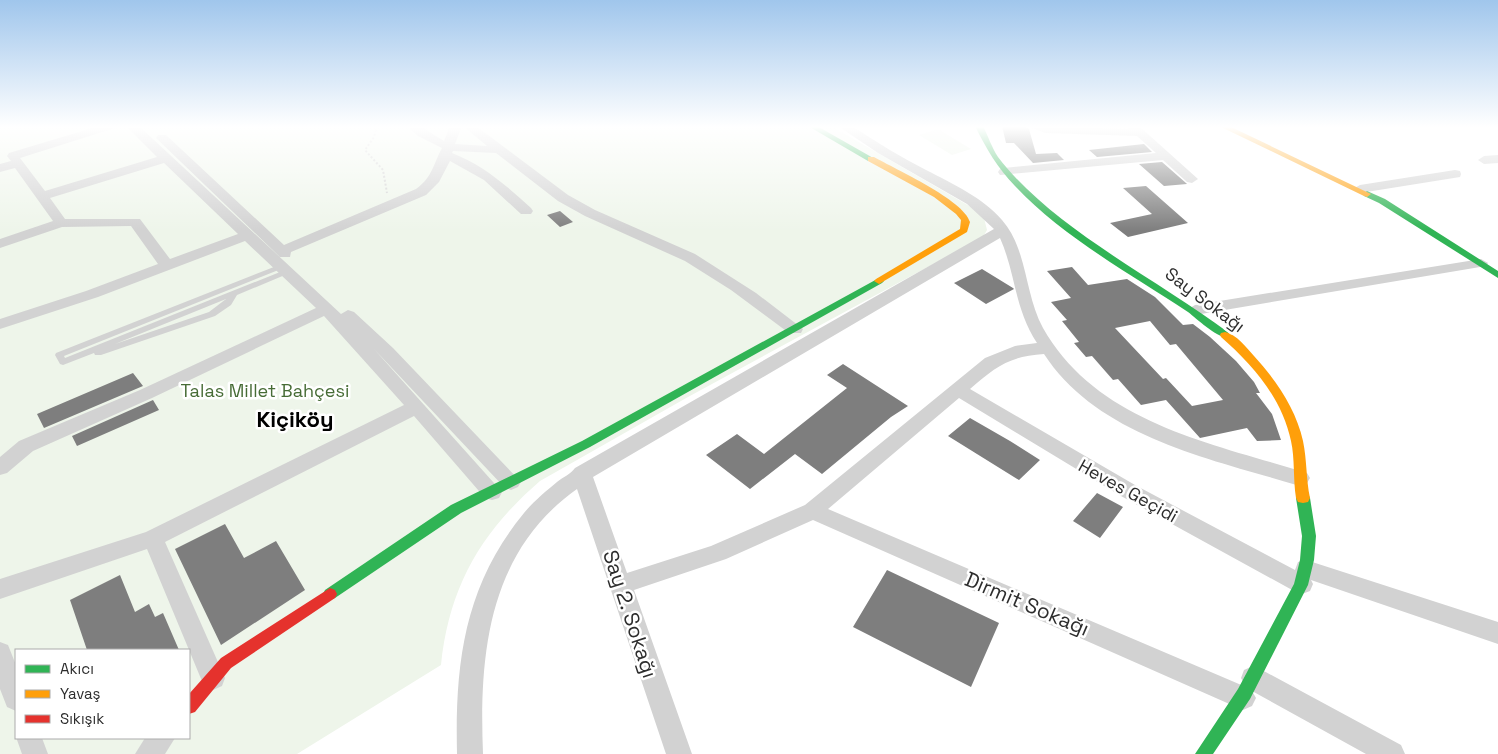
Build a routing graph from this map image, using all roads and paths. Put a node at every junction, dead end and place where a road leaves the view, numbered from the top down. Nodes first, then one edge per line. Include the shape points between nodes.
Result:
1 (18, 161) joint
2 (156, 161) edge
3 (169, 161) edge
4 (183, 161) edge
5 (374, 161) edge
6 (442, 161) edge
7 (465, 161) edge
8 (514, 161) edge
9 (875, 161) edge
10 (901, 161) edge
11 (996, 161) edge
12 (1113, 161) edge
13 (1171, 161) edge
14 (1300, 161) edge
15 (0, 168) edge
16 (1004, 172) junction
17 (1455, 174) dead end
18 (1192, 179) dead end
19 (1360, 189) junction
20 (41, 197) junction
21 (386, 206) junction
22 (526, 211) dead end
23 (61, 223) junction
24 (1003, 230) junction
25 (248, 235) junction
26 (0, 244) edge
27 (284, 263) junction
28 (1481, 263) junction
29 (167, 266) junction
30 (1498, 275) edge
31 (326, 309) junction
32 (1195, 310) junction
33 (0, 324) edge
34 (795, 329) junction
35 (1047, 348) junction
36 (958, 389) junction
37 (416, 407) junction
38 (0, 468) edge
39 (582, 473) junction
40 (1300, 478) junction
41 (511, 482) junction
42 (492, 492) junction
43 (812, 511) junction
44 (153, 538) junction
45 (1304, 576) junction
46 (621, 584) junction
47 (0, 589) edge
48 (1498, 633) edge
49 (0, 653) edge
50 (213, 678) junction
51 (1248, 688) junction
52 (15, 696) edge
53 (190, 705) edge
54 (30, 739) edge
55 (161, 739) edge
56 (35, 754) edge
57 (148, 754) edge
58 (470, 754) edge
59 (679, 754) edge
60 (1203, 754) edge
61 (1392, 754) edge

1 - 15 street
1 - 20 street
2 - 20 street
3 - 25 street
4 - 27 street
5 - 21 path via 384,174
6 - 21 street via 438,178 431,185
7 - 22 street via 499,184
8 - 34 street via 563,198 691,258
9 - 34 street via 944,200 961,214 966,224 964,230
10 - 24 street via 972,201
11 - 16 street, Say Sokağı
12 - 16 street
13 - 18 street
14 - 19 street
16 - 32 street, Say Sokağı via 1080,235
17 - 19 street
19 - 28 street
20 - 23 street
21 - 27 street
23 - 26 street
23 - 29 street via 135,222
24 - 35 street via 1019,267 1028,314
24 - 39 street
25 - 27 street
25 - 29 street
27 - 27 lane via 59,355 63,362 108,351 204,317 222,308 235,294
27 - 31 street
27 - 41 street via 387,352
28 - 30 street
28 - 32 street
29 - 33 street
31 - 37 street
31 - 38 street via 146,394 26,446
32 - 40 street, Say Sokağı via 1241,350 1272,386 1294,430
34 - 41 street
35 - 36 street via 1021,350 1000,357
35 - 40 street via 1087,391 1141,427
36 - 43 street
36 - 45 street, Heves Geçidi via 1136,496
37 - 42 street
37 - 44 street
39 - 46 street, Say 2. Sokağı
39 - 58 street via 529,519 515,537 495,575 482,609 471,665
40 - 45 street, Say Sokağı via 1309,521
41 - 42 street
42 - 50 street via 456,509 226,662
43 - 46 street via 711,556
43 - 51 street, Dirmit Sokağı
44 - 47 street
44 - 50 street
45 - 48 street, Heves Geçidi
45 - 51 street, Say Sokağı via 1295,603 1271,641
46 - 59 street, Say 2. Sokağı
49 - 52 street
50 - 53 street
51 - 60 street, Say Sokağı
51 - 61 street, Dirmit Sokağı
54 - 56 street
55 - 57 street

